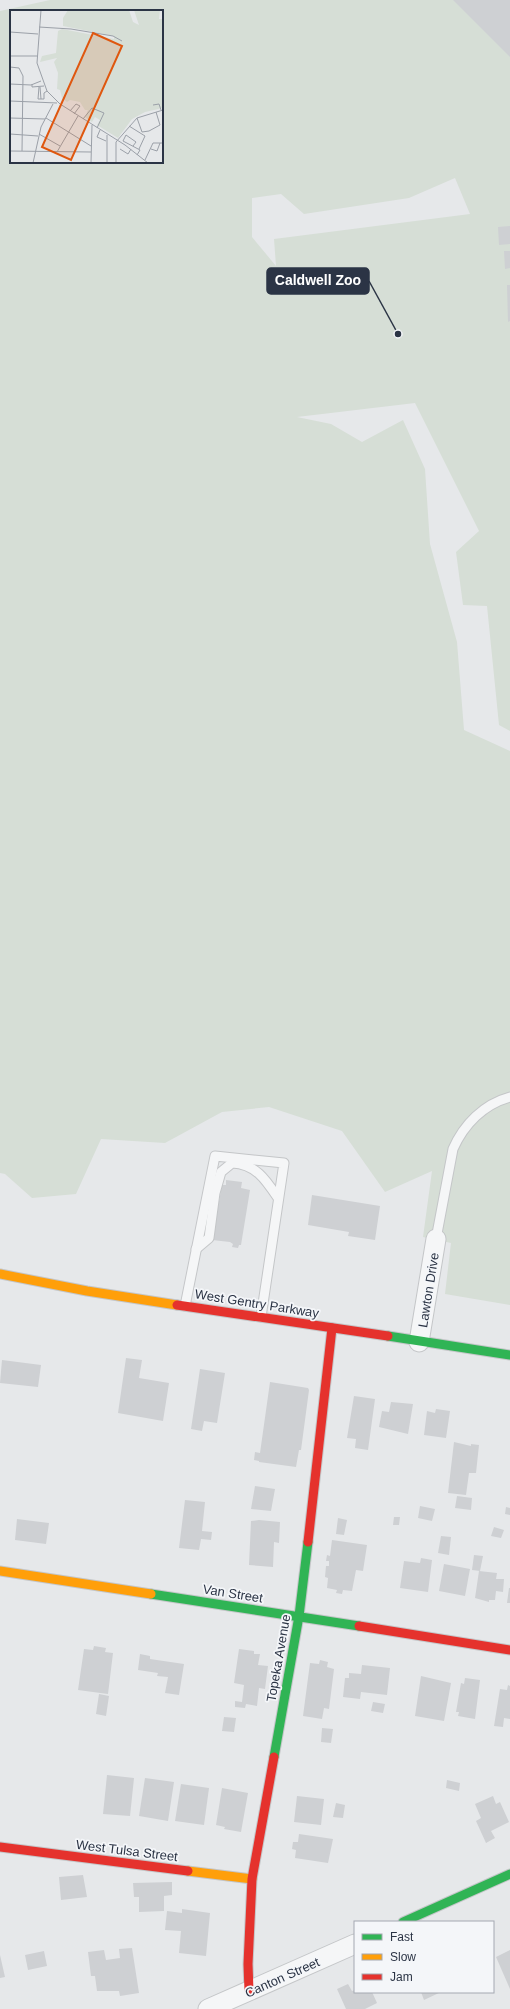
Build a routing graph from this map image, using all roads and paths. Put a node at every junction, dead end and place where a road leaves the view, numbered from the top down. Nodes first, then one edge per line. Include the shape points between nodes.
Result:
1 (510, 1097) edge
2 (278, 1198) junction
3 (436, 1239) joint
4 (196, 1249) junction
5 (0, 1274) edge
6 (185, 1306) junction
7 (261, 1317) junction
8 (332, 1328) junction
9 (419, 1342) junction
10 (510, 1355) edge
11 (0, 1571) edge
12 (299, 1616) junction
13 (510, 1650) edge
14 (0, 1847) edge
15 (510, 1874) edge
16 (252, 1879) junction
17 (405, 1921) edge
18 (354, 1944) edge
19 (249, 1992) junction
20 (208, 2009) edge

1 - 3 lane via 496,1102 480,1113 458,1137 453,1149
2 - 4 lane via 267,1181 253,1169 244,1163 232,1163 221,1172 215,1193 209,1238
2 - 4 lane via 284,1163 215,1156
2 - 7 lane
3 - 9 street, Lawton Drive
4 - 6 lane
5 - 6 street, West Gentry Parkway
6 - 7 street, West Gentry Parkway
7 - 8 street, West Gentry Parkway
8 - 9 street, West Gentry Parkway
8 - 12 street, Topeka Avenue
9 - 10 street, West Gentry Parkway
11 - 12 street, Van Street
12 - 13 street, Van Street
12 - 16 street, Topeka Avenue
14 - 16 street, West Tulsa Street
15 - 17 street
16 - 19 street, Topeka Avenue
18 - 19 street, Canton Street
19 - 20 street, Canton Street

